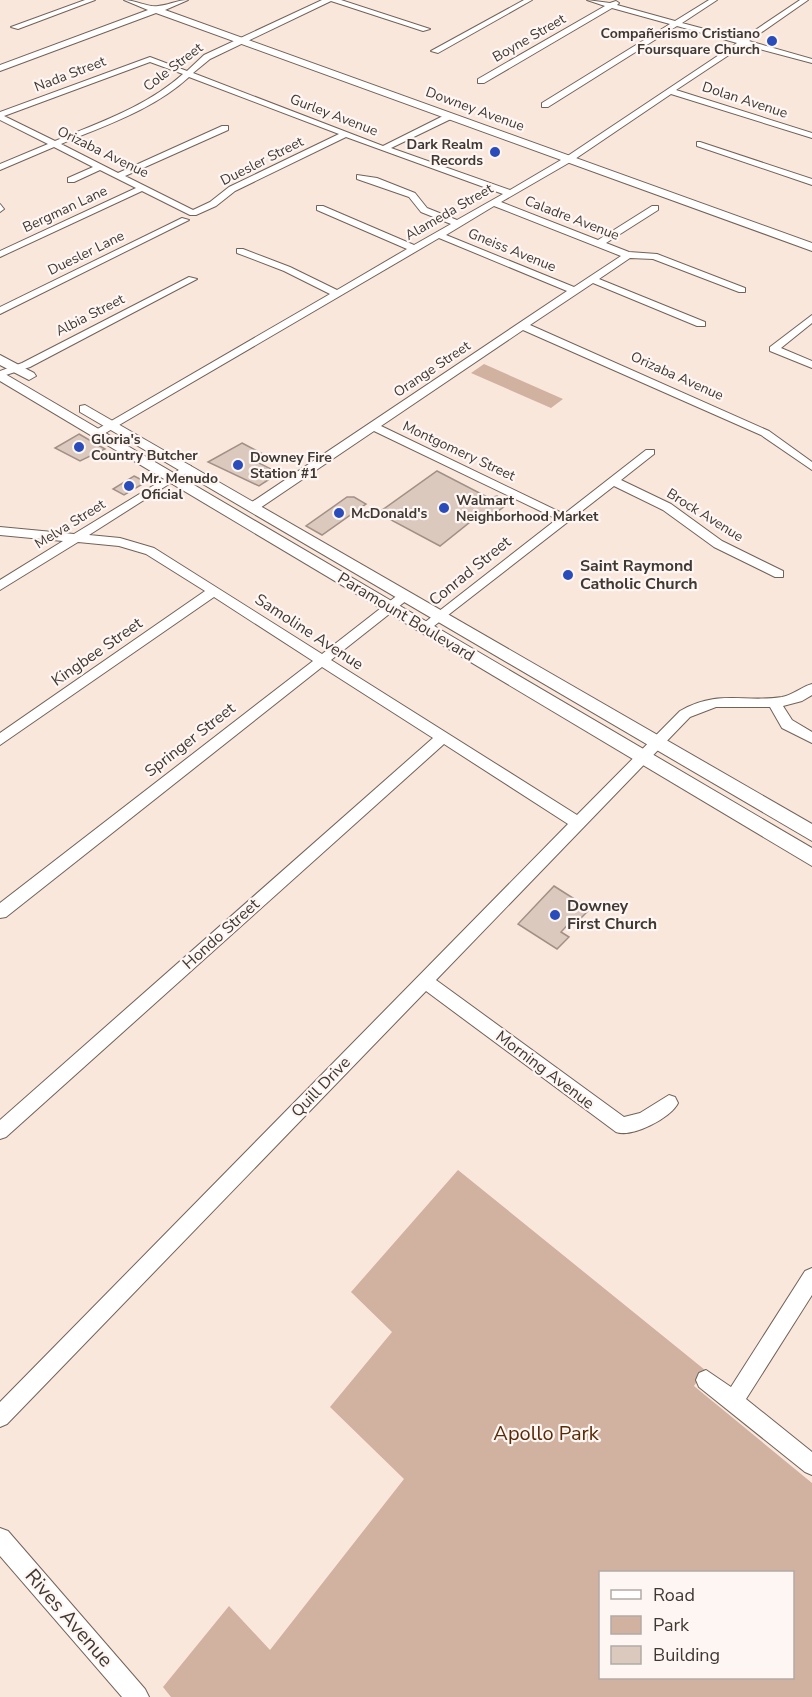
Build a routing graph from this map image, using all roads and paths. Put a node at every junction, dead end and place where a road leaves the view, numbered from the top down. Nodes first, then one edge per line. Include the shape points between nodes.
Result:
1 (92, 0) edge
2 (128, 0) edge
3 (184, 0) edge
4 (328, 0) edge
5 (334, 0) edge
6 (529, 0) edge
7 (590, 0) edge
8 (621, 0) edge
9 (714, 0) edge
10 (805, 0) edge
11 (611, 6) junction
12 (159, 11) junction
13 (674, 24) junction
14 (15, 27) dead end
15 (426, 29) dead end
16 (242, 41) junction
17 (743, 42) junction
18 (435, 51) dead end
19 (150, 59) joint
20 (812, 61) edge
21 (1, 67) edge
22 (188, 74) junction
23 (481, 81) dead end
24 (671, 91) junction
25 (545, 105) dead end
26 (0, 116) edge
27 (450, 116) junction
28 (225, 129) dead end
29 (346, 134) junction
30 (812, 136) edge
31 (54, 144) junction
32 (700, 144) dead end
33 (383, 149) junction
34 (569, 159) junction
35 (0, 167) edge
36 (100, 167) junction
37 (118, 176) junction
38 (360, 177) dead end
39 (71, 180) dead end
40 (812, 182) edge
41 (142, 188) junction
42 (510, 193) junction
43 (494, 203) junction
44 (320, 208) dead end
45 (655, 208) dead end
46 (189, 216) junction
47 (458, 224) junction
48 (439, 235) junction
49 (600, 243) junction
50 (812, 247) edge
51 (415, 249) junction
52 (240, 251) dead end
53 (0, 254) edge
54 (628, 255) junction
55 (192, 279) dead end
56 (592, 279) junction
57 (742, 290) dead end
58 (575, 291) junction
59 (337, 294) junction
60 (0, 311) edge
61 (812, 318) edge
62 (701, 324) dead end
63 (523, 326) junction
64 (0, 359) edge
65 (812, 365) edge
66 (15, 368) junction
67 (0, 374) edge
68 (373, 426) junction
69 (105, 429) junction
70 (650, 452) dead end
71 (812, 467) edge
72 (187, 468) junction
73 (173, 477) junction
74 (614, 482) junction
75 (216, 504) junction
76 (253, 507) junction
77 (564, 518) junction
78 (0, 531) edge
79 (75, 539) junction
80 (779, 574) dead end
81 (0, 586) edge
82 (214, 591) junction
83 (403, 597) junction
84 (389, 607) junction
85 (432, 623) junction
86 (322, 660) junction
87 (812, 689) edge
88 (775, 703) junction
89 (443, 737) junction
90 (812, 738) edge
91 (0, 740) edge
92 (657, 743) junction
93 (643, 757) junction
94 (579, 823) junction
95 (812, 833) edge
96 (812, 858) edge
97 (0, 912) edge
98 (425, 981) junction
99 (669, 1103) dead end
100 (0, 1131) edge
101 (812, 1278) edge
102 (706, 1380) dead end
103 (733, 1402) junction
104 (0, 1417) edge
105 (812, 1465) edge
106 (0, 1539) edge
107 (137, 1697) edge

1 - 14 street
2 - 12 main road, Downey Avenue
3 - 12 main road
4 - 16 street, Cole Street
5 - 15 street
6 - 18 street
7 - 11 street
8 - 11 street, Boyne Street
9 - 13 street
10 - 17 street, Alameda Street
11 - 13 street
11 - 23 street, Boyne Street
12 - 16 main road, Downey Avenue
12 - 21 main road
13 - 17 street
13 - 25 street
16 - 22 street, Cole Street via 207,57
16 - 27 main road, Downey Avenue
17 - 20 street
17 - 24 street, Alameda Street
19 - 22 street, Gurley Avenue
19 - 26 street, Nada Street
22 - 29 street, Gurley Avenue
22 - 31 street, Cole Street via 136,110
24 - 30 street, Dolan Avenue
24 - 34 street, Alameda Street
26 - 31 street, Orizaba Avenue
27 - 33 street
27 - 34 main road, Downey Avenue
28 - 37 street
29 - 33 street, Gurley Avenue
29 - 46 street, Duesler Street via 232,189
31 - 35 street, Cole Street
31 - 36 street, Orizaba Avenue
32 - 40 street
33 - 42 street, Gurley Avenue
34 - 42 street, Alameda Street
34 - 50 main road, Downey Avenue
36 - 37 street, Orizaba Avenue
36 - 39 street
37 - 41 street, Orizaba Avenue
38 - 47 street, Gneiss Avenue via 412,195 424,210
41 - 46 street, Orizaba Avenue
41 - 53 street, Bergman Lane
42 - 43 street, Alameda Street
43 - 47 street, Alameda Street
43 - 49 street, Caladre Avenue
44 - 51 street
45 - 49 street
46 - 60 street, Duesler Lane
47 - 48 street, Alameda Street
48 - 51 street, Alameda Street
48 - 58 street, Gneiss Avenue
49 - 54 street, Caladre Avenue
51 - 59 street, Alameda Street
52 - 59 street
54 - 56 street, Orange Street
54 - 57 street, Caladre Avenue via 654,256
55 - 66 street, Albia Street
56 - 58 street, Orange Street
56 - 62 street
58 - 63 street, Orange Street
59 - 69 street, Alameda Street
61 - 65 street via 774,349
63 - 68 street, Orange Street
63 - 71 street, Orizaba Avenue via 767,433
64 - 66 main road, Paramount Boulevard
66 - 67 street, Albia Street
66 - 69 main road, Paramount Boulevard
67 - 69 main road, Paramount Boulevard
68 - 76 street, Orange Street
68 - 77 street, Montgomery Street
69 - 72 main road, Paramount Boulevard
69 - 73 main road, Paramount Boulevard
70 - 74 street, Conrad Street
72 - 73 street, Melva Street
72 - 76 main road, Paramount Boulevard
73 - 75 main road, Paramount Boulevard
73 - 79 street, Melva Street
74 - 77 street, Conrad Street
74 - 80 street, Brock Avenue via 668,507 721,545
75 - 76 main road
75 - 84 main road, Paramount Boulevard
76 - 83 main road, Paramount Boulevard
77 - 85 street, Conrad Street
78 - 79 street, Samoline Avenue
79 - 81 street, Melva Street
79 - 82 street, Samoline Avenue via 120,542 141,548
82 - 86 street, Samoline Avenue
82 - 91 street, Kingbee Street
83 - 84 street, Springer Street
83 - 85 main road, Paramount Boulevard
84 - 85 main road, Paramount Boulevard
84 - 86 street, Springer Street
85 - 92 main road, Paramount Boulevard
85 - 93 main road, Paramount Boulevard
86 - 89 street, Samoline Avenue
86 - 97 street, Springer Street
87 - 88 street, Quill Drive via 797,698
88 - 90 street via 787,724
88 - 92 street, Quill Drive via 702,704 685,714
89 - 94 street, Samoline Avenue
89 - 100 street, Hondo Street
92 - 93 street, Quill Drive
92 - 95 main road, Paramount Boulevard
93 - 94 street, Quill Drive
93 - 96 main road, Paramount Boulevard
94 - 98 street, Quill Drive
98 - 99 street, Morning Avenue via 622,1126 644,1120
98 - 104 street, Quill Drive
101 - 103 street
102 - 103 street
103 - 105 street
106 - 107 street, Rives Avenue

